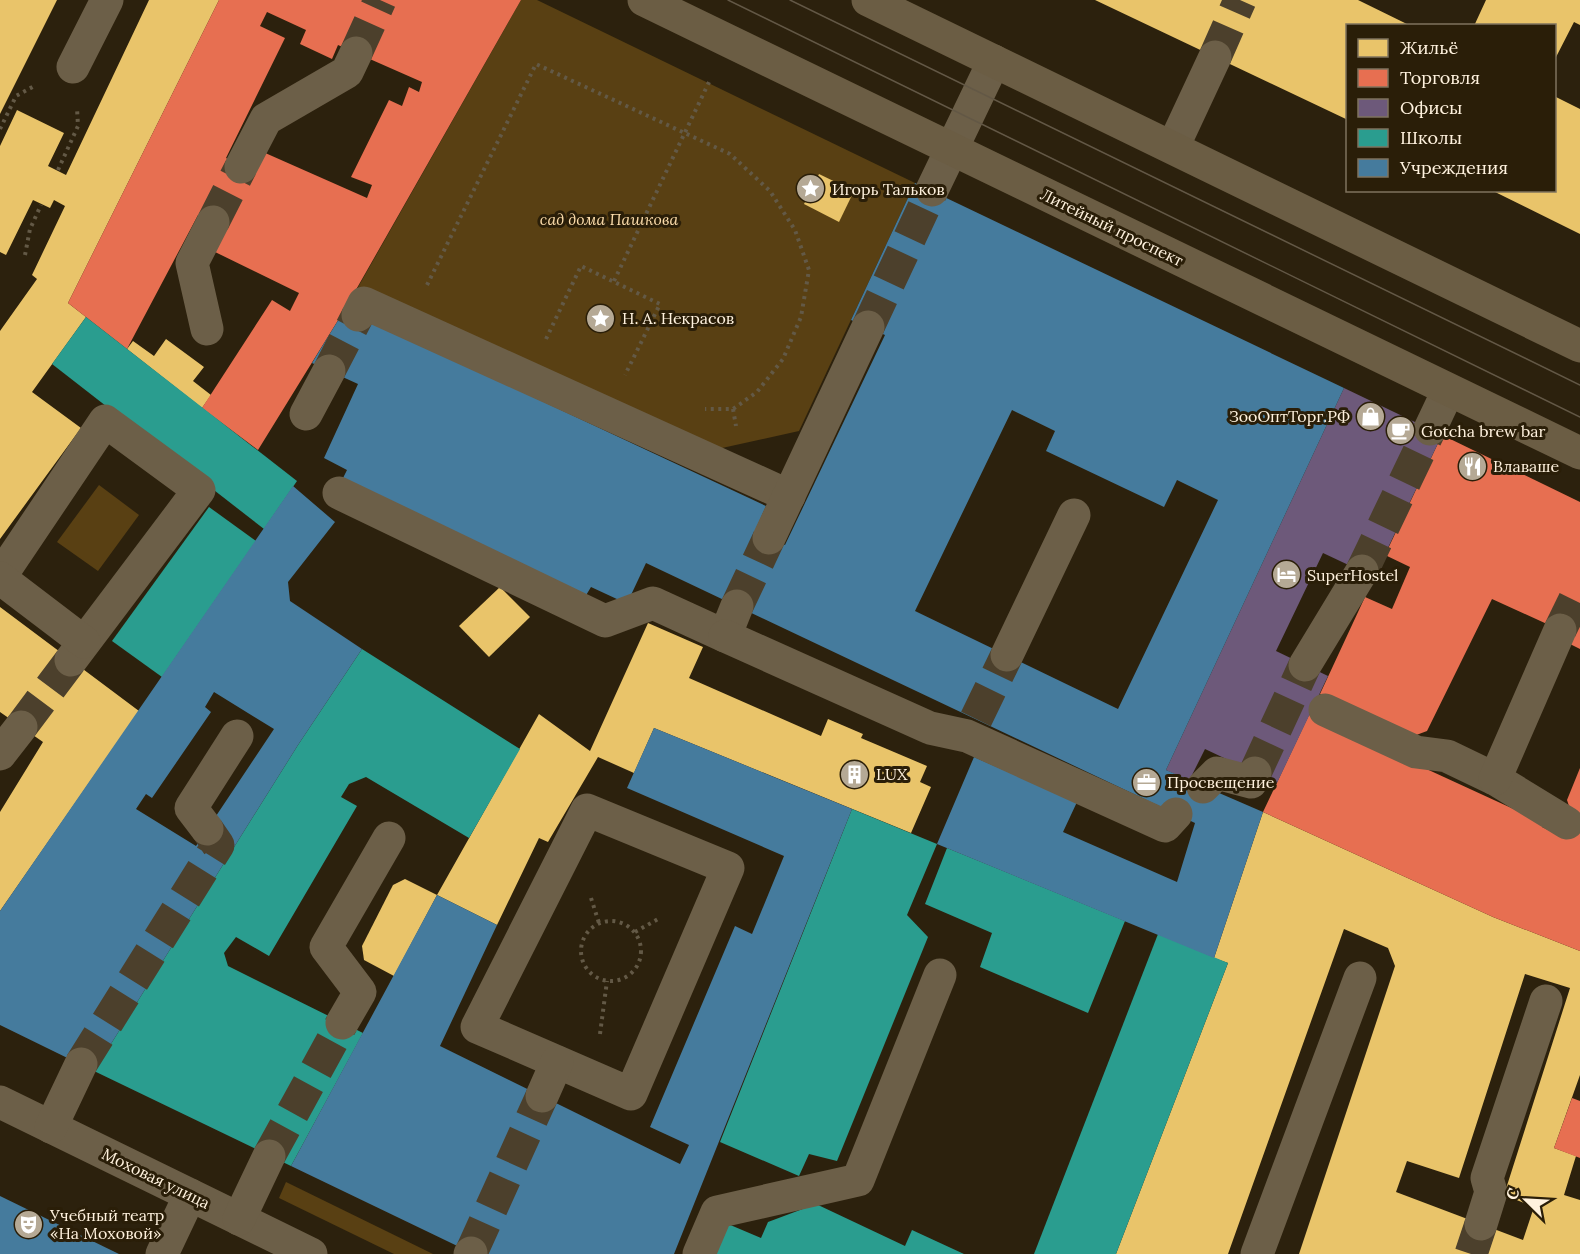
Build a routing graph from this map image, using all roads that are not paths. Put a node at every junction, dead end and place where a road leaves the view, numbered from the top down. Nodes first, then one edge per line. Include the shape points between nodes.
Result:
1 (106, 0) edge
2 (644, 0) edge
3 (868, 0) edge
4 (356, 53) tunnel mouth
5 (1215, 57) tunnel mouth
6 (994, 61) junction
7 (73, 67) road end
8 (1173, 147) junction
9 (952, 148) junction
10 (241, 167) tunnel mouth
11 (932, 190) tunnel mouth
12 (213, 222) tunnel mouth
13 (358, 315) dead end
14 (868, 327) tunnel mouth
15 (207, 329) dead end
16 (1580, 346) edge
17 (329, 371) tunnel mouth
18 (1448, 391) junction
19 (306, 414) dead end
20 (1430, 429) tunnel mouth
21 (1580, 453) edge
22 (339, 494) dead end
23 (789, 496) junction
24 (1074, 515) dead end
25 (769, 538) tunnel mouth
26 (1362, 571) tunnel mouth
27 (0, 578) edge
28 (737, 606) tunnel mouth
29 (1560, 630) tunnel mouth
30 (725, 636) junction
31 (1007, 656) tunnel mouth
32 (1305, 665) tunnel mouth
33 (1324, 710) dead end
34 (21, 727) tunnel mouth
35 (237, 736) dead end
36 (0, 754) edge
37 (1255, 773) dead end
38 (1495, 779) junction
39 (1203, 786) dead end
40 (1176, 814) dead end
41 (1567, 823) dead end
42 (207, 829) tunnel mouth
43 (388, 837) dead end
44 (940, 975) dead end
45 (1360, 978) dead end
46 (1546, 1001) dead end
47 (342, 1023) tunnel mouth
48 (557, 1062) junction
49 (81, 1064) tunnel mouth
50 (542, 1096) tunnel mouth
51 (0, 1102) edge
52 (51, 1127) junction
53 (269, 1156) tunnel mouth
54 (190, 1195) junction
55 (239, 1219) junction
56 (1481, 1224) tunnel mouth
57 (162, 1254) edge
58 (311, 1254) edge
59 (699, 1254) edge
60 (1257, 1254) edge

1 - 7 street
2 - 9 main road, Литейный проспект
3 - 6 main road
4 - 10 street via 347,72 266,119
5 - 8 street
6 - 8 main road
6 - 9 street
8 - 16 main road
9 - 11 street
9 - 18 main road, Литейный проспект
12 - 15 street via 192,263
13 - 23 street via 364,303
14 - 23 street
17 - 19 street
18 - 20 street
18 - 21 main road, Литейный проспект
22 - 30 street via 605,621 653,603
23 - 25 street
24 - 31 street
26 - 32 street
27 - 27 street via 105,421 199,490 77,651
28 - 30 street
29 - 38 street
30 - 40 street via 930,728 972,728 1165,826
33 - 38 street via 1416,752 1447,756
34 - 36 street
35 - 42 street via 191,808
37 - 39 street via 1251,782 1216,773
38 - 41 street
43 - 47 street via 326,947 360,992
44 - 59 street via 858,1180 717,1212
45 - 60 street
46 - 56 street via 1487,1178 1491,1192
48 - 48 street via 477,1027 587,810 728,868 631,1094
48 - 50 street
49 - 52 street
51 - 52 street, Моховая улица
52 - 54 street, Моховая улица
53 - 55 street
54 - 55 street, Моховая улица
54 - 57 street
55 - 58 street, Моховая улица

